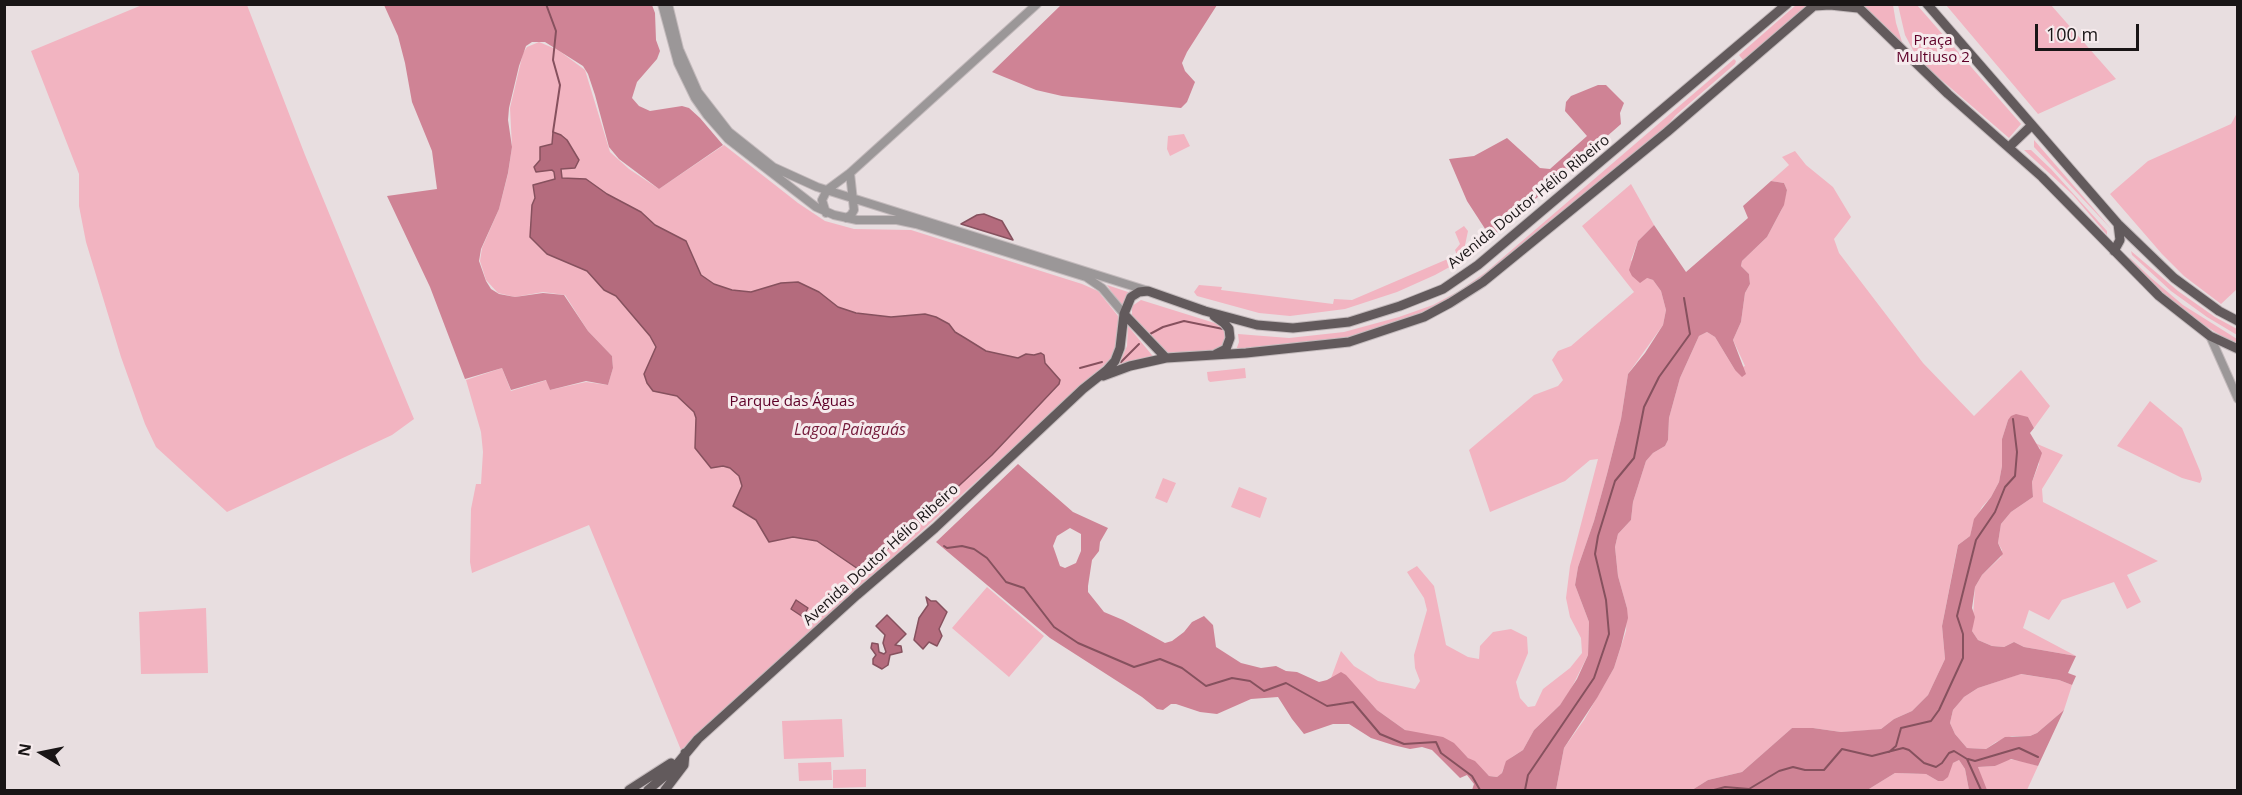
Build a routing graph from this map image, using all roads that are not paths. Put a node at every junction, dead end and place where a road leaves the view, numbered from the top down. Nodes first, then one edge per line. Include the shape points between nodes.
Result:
1 (662, 4) edge
2 (668, 4) edge
3 (1037, 4) edge
4 (1787, 4) edge
5 (1926, 4) edge
6 (1815, 5) edge
7 (1857, 6) edge
8 (1733, 52) junction
9 (1746, 65) junction
10 (2031, 125) junction
11 (2009, 147) junction
12 (850, 173) junction
13 (805, 182) junction
14 (834, 183) junction
15 (827, 190) junction
16 (853, 198) junction
17 (826, 213) junction
18 (846, 218) junction
19 (2118, 224) junction
20 (2114, 251) junction
21 (1148, 291) junction
22 (1205, 311) junction
23 (1124, 314) junction
24 (2238, 321) edge
25 (2210, 336) junction
26 (2238, 350) edge
27 (1211, 356) junction
28 (1166, 358) junction
29 (1096, 379) junction
30 (2238, 399) edge
31 (685, 753) junction
32 (629, 790) edge
33 (648, 790) edge
34 (665, 790) edge

1 - 17 street via 678,63 707,115 728,139
2 - 13 street via 686,69 710,111 747,148
3 - 12 street
4 - 8 main road, Avenida Doutor Hélio Ribeiro
5 - 10 main road
6 - 7 main road
6 - 9 main road, Avenida Doutor Hélio Ribeiro
7 - 11 main road
8 - 9 main road
8 - 22 main road, Avenida Doutor Hélio Ribeiro via 1478,265 1443,289 1349,322 1328,325 1257,325
9 - 27 main road, Avenida Doutor Hélio Ribeiro via 1483,282 1454,301 1424,317 1349,342
10 - 11 main road
10 - 19 main road
11 - 20 main road
12 - 14 street
12 - 16 street
13 - 14 street
13 - 15 street
14 - 15 street
15 - 16 street
15 - 17 street via 822,200
16 - 18 street via 854,210
16 - 21 street
17 - 18 street
18 - 23 street via 916,224 1086,277 1102,288
19 - 20 main road via 2120,240
19 - 24 main road via 2174,278
20 - 25 main road via 2159,296
21 - 22 main road, Avenida Doutor Hélio Ribeiro
21 - 23 main road via 1131,297
22 - 27 main road via 1224,323 1230,338 1226,349
23 - 28 main road
23 - 29 main road, Avenida Doutor Hélio Ribeiro via 1115,361
25 - 26 main road
25 - 30 street
27 - 28 main road, Avenida Doutor Hélio Ribeiro
28 - 29 main road, Avenida Doutor Hélio Ribeiro
29 - 31 main road, Avenida Doutor Hélio Ribeiro
31 - 32 main road, Avenida Doutor Hélio Ribeiro
31 - 33 main road, Avenida Doutor Hélio Ribeiro
31 - 34 main road via 684,765

